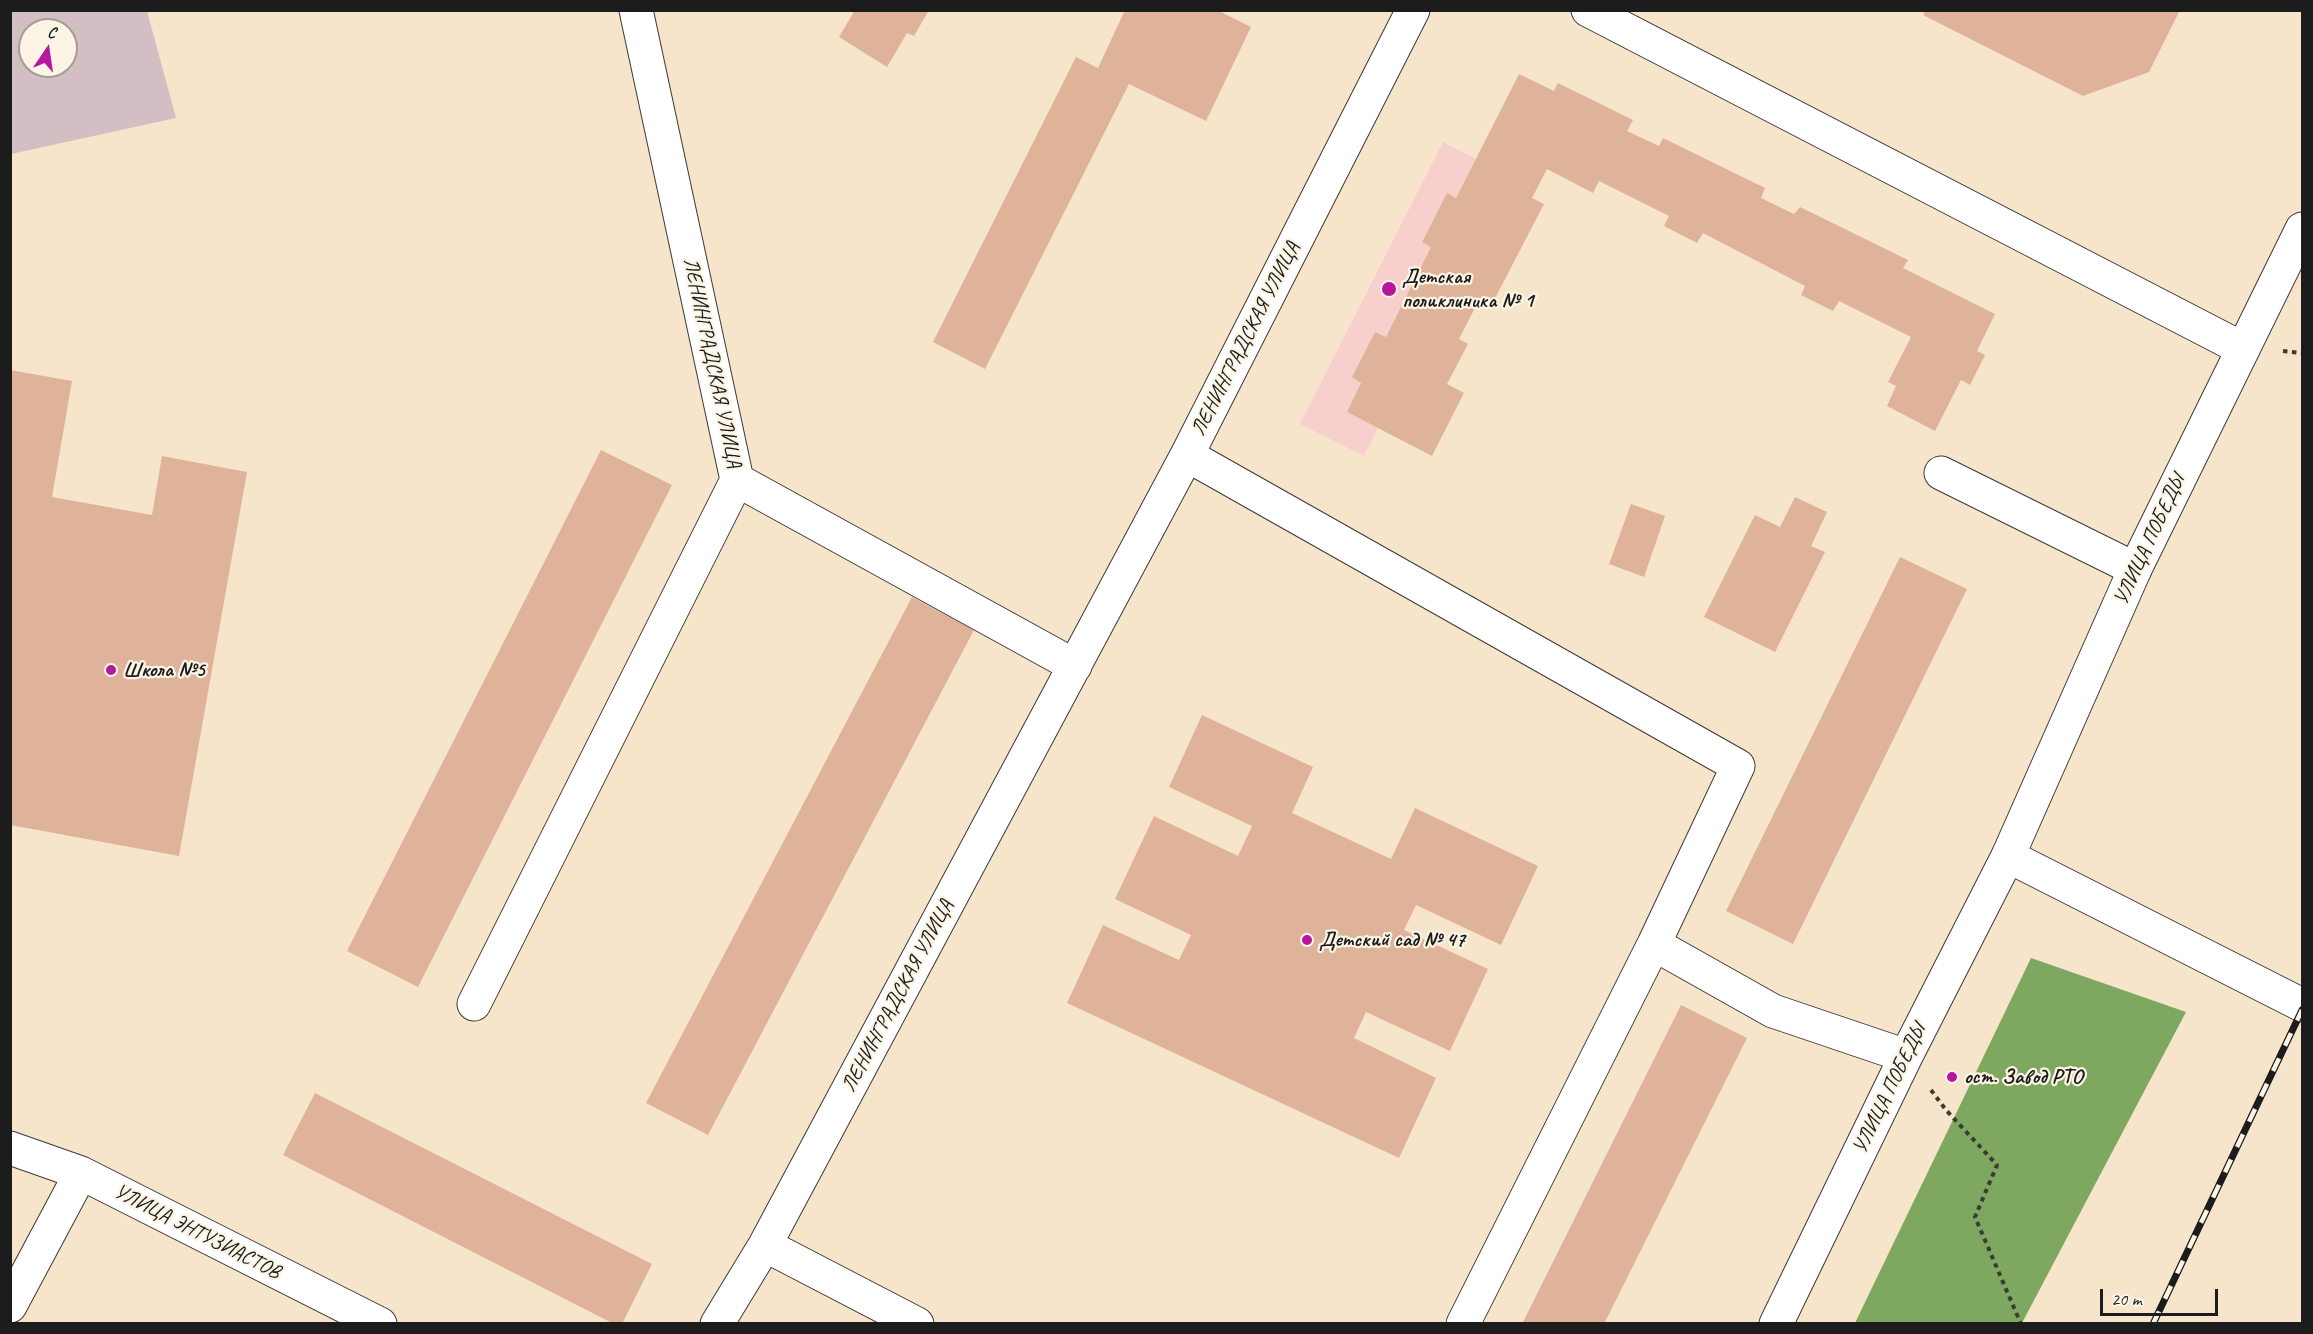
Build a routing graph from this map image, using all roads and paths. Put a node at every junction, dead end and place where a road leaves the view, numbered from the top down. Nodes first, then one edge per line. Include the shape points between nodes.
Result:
1 (636, 10) edge
2 (1413, 10) edge
3 (1588, 10) edge
4 (2302, 229) edge
5 (2243, 349) junction
6 (1187, 455) junction
7 (1941, 473) dead end
8 (737, 480) junction
9 (2135, 569) junction
10 (1075, 666) junction
11 (2008, 856) junction
12 (1654, 944) junction
13 (474, 1004) dead end
14 (2302, 1005) edge
15 (1906, 1056) junction
16 (10, 1148) edge
17 (81, 1173) junction
18 (765, 1245) junction
19 (10, 1306) edge
20 (380, 1323) edge
21 (717, 1323) edge
22 (917, 1323) edge
23 (1463, 1323) edge
24 (1776, 1323) edge
25 (2021, 1323) edge

1 - 8 street, ЛЕНИНГРАДСКАЯ УЛИЦА
2 - 6 street, ЛЕНИНГРАДСКАЯ УЛИЦА
3 - 5 street
4 - 5 street, УЛИЦА ПОБЕДЫ
5 - 9 street, УЛИЦА ПОБЕДЫ
6 - 10 street, ЛЕНИНГРАДСКАЯ УЛИЦА
6 - 12 street via 1738,766
7 - 9 street
8 - 10 street, ЛЕНИНГРАДСКАЯ УЛИЦА
8 - 13 street
9 - 11 street, УЛИЦА ПОБЕДЫ
10 - 18 street, ЛЕНИНГРАДСКАЯ УЛИЦА
11 - 14 street
11 - 15 street, УЛИЦА ПОБЕДЫ
12 - 15 street via 1773,1011
12 - 23 street
15 - 24 street, УЛИЦА ПОБЕДЫ
15 - 25 path via 1946,1110 1997,1165 1975,1217
16 - 17 street, УЛИЦА ЭНТУЗИАСТОВ
17 - 19 street
17 - 20 street, УЛИЦА ЭНТУЗИАСТОВ
18 - 21 street, ЛЕНИНГРАДСКАЯ УЛИЦА
18 - 22 street

